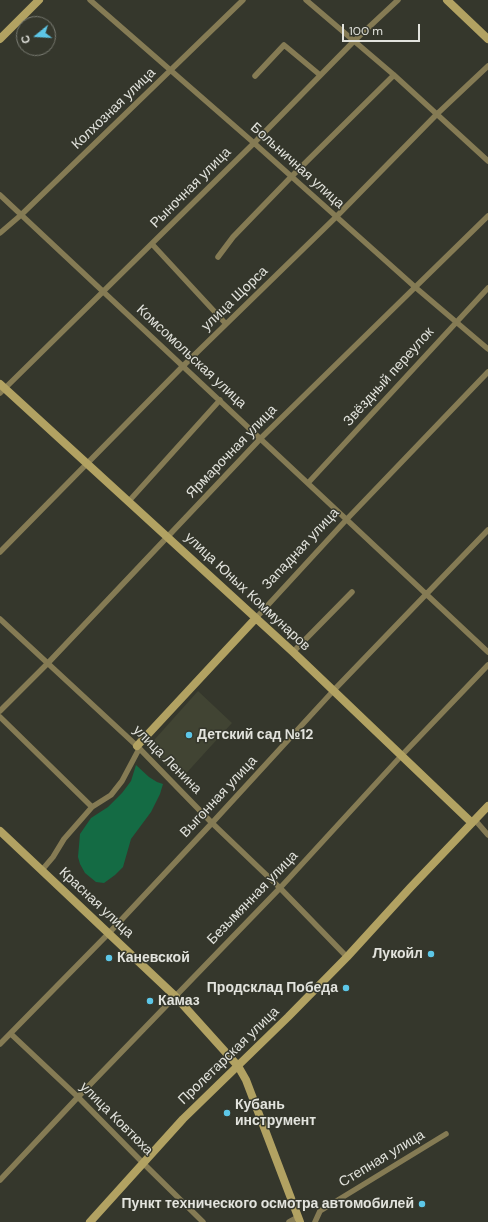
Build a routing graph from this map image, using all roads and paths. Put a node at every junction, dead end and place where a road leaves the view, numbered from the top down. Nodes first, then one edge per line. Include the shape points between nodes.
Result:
1 (39, 0) edge
2 (90, 0) edge
3 (243, 0) edge
4 (306, 0) edge
5 (398, 0) edge
6 (447, 0) edge
7 (0, 39) edge
8 (488, 39) edge
9 (354, 41) junction
10 (488, 66) edge
11 (171, 70) junction
12 (320, 75) junction
13 (394, 75) junction
14 (255, 76) dead end
15 (437, 114) junction
16 (254, 143) junction
17 (488, 161) edge
18 (291, 176) junction
19 (0, 195) edge
20 (21, 215) junction
21 (488, 216) edge
22 (336, 217) junction
23 (0, 233) edge
24 (152, 244) junction
25 (218, 257) dead end
26 (415, 287) junction
27 (488, 288) edge
28 (104, 291) junction
29 (456, 321) junction
30 (226, 324) junction
31 (488, 349) edge
32 (183, 366) junction
33 (488, 372) edge
34 (2, 388) edge
35 (220, 400) junction
36 (261, 438) junction
37 (88, 463) junction
38 (308, 483) junction
39 (129, 501) junction
40 (347, 519) junction
41 (488, 530) edge
42 (168, 537) junction
43 (0, 552) edge
44 (352, 592) dead end
45 (426, 595) junction
46 (256, 618) junction
47 (0, 619) edge
48 (293, 652) junction
49 (488, 652) edge
50 (48, 663) junction
51 (488, 665) edge
52 (334, 690) junction
53 (0, 711) edge
54 (0, 717) edge
55 (138, 748) junction
56 (402, 755) junction
57 (488, 806) edge
58 (92, 807) junction
59 (473, 822) junction
60 (212, 823) junction
61 (0, 831) edge
62 (488, 835) edge
63 (42, 870) junction
64 (280, 888) junction
65 (109, 932) junction
66 (347, 956) junction
67 (175, 996) junction
68 (11, 1034) junction
69 (0, 1044) edge
70 (238, 1066) junction
71 (78, 1097) junction
72 (446, 1134) dead end
73 (144, 1164) junction
74 (0, 1180) edge
75 (299, 1220) edge
76 (90, 1222) edge
77 (203, 1222) edge
78 (289, 1222) edge
79 (315, 1222) edge

1 - 7 street
2 - 11 street, Больничная улица
3 - 11 street, Колхозная улица
4 - 9 street
5 - 9 street, Рыночная улица
6 - 8 street
9 - 12 street, Рыночная улица
9 - 13 street
10 - 15 street, улица Щорса
11 - 16 street, Больничная улица
11 - 20 street, Колхозная улица
12 - 14 street via 284,45
12 - 16 street, Рыночная улица
13 - 15 street
13 - 18 street
15 - 17 street
15 - 22 street, улица Щорса
16 - 18 street, Больничная улица
16 - 24 street, Рыночная улица
18 - 22 street, Больничная улица
18 - 25 street via 233,237
19 - 20 street, Комсомольская улица
20 - 23 street, Колхозная улица
20 - 28 street, Комсомольская улица
21 - 26 street, Ярмарочная улица
22 - 26 street, Больничная улица
22 - 30 street, улица Щорса
24 - 28 street, Рыночная улица
24 - 30 street
26 - 29 street, Больничная улица
26 - 36 street, Ярмарочная улица
27 - 29 street, Звёздный переулок
28 - 32 street, Комсомольская улица
28 - 34 street, Рыночная улица
29 - 31 street, Больничная улица
29 - 38 street, Звёздный переулок
30 - 32 street, улица Щорса
32 - 35 street, Комсомольская улица
32 - 37 street, улица Щорса
33 - 40 street, Западная улица
34 - 37 street, улица Юных Коммунаров
35 - 36 street, Комсомольская улица
35 - 39 street
36 - 38 street, Комсомольская улица
36 - 42 street, Ярмарочная улица
37 - 39 street, улица Юных Коммунаров
37 - 43 street, улица Щорса
38 - 40 street, Комсомольская улица
39 - 42 street, улица Юных Коммунаров
40 - 45 street, Комсомольская улица
40 - 46 street, Западная улица
41 - 45 street, Выгонная улица
42 - 46 street, улица Юных Коммунаров
42 - 50 street, Ярмарочная улица
44 - 48 street
45 - 49 street, Комсомольская улица
45 - 52 street, Выгонная улица
46 - 48 street, улица Юных Коммунаров
46 - 55 street, Западная улица
47 - 50 street, улица Ленина
48 - 52 street, улица Юных Коммунаров
50 - 53 street, Ярмарочная улица
50 - 55 street, улица Ленина
51 - 56 street, Безымянная улица
52 - 56 street, улица Юных Коммунаров
52 - 60 street, Выгонная улица
54 - 58 street
55 - 58 street via 122,781 111,795
55 - 60 street, улица Ленина
56 - 59 street, улица Юных Коммунаров
56 - 64 street, Безымянная улица
57 - 59 street, Пролетарская улица
58 - 63 street via 64,839
59 - 62 street, улица Юных Коммунаров
59 - 66 street, Пролетарская улица
60 - 64 street, улица Ленина
60 - 65 street, Выгонная улица
61 - 63 street, Красная улица
63 - 65 street, Красная улица
64 - 66 street, улица Ленина
64 - 67 street, Безымянная улица
65 - 67 street, Красная улица
65 - 68 street, Выгонная улица
66 - 70 street, Пролетарская улица
67 - 70 street, Красная улица
67 - 71 street, Безымянная улица
68 - 69 street, Выгонная улица
68 - 71 street, улица Ковтюха
70 - 73 street, Пролетарская улица via 183,1119
70 - 75 street, Красная улица via 246,1080
71 - 73 street, улица Ковтюха
71 - 74 street, Безымянная улица
72 - 79 street, Степная улица via 320,1211
73 - 76 street, Пролетарская улица
73 - 77 street, улица Ковтюха
75 - 78 street

